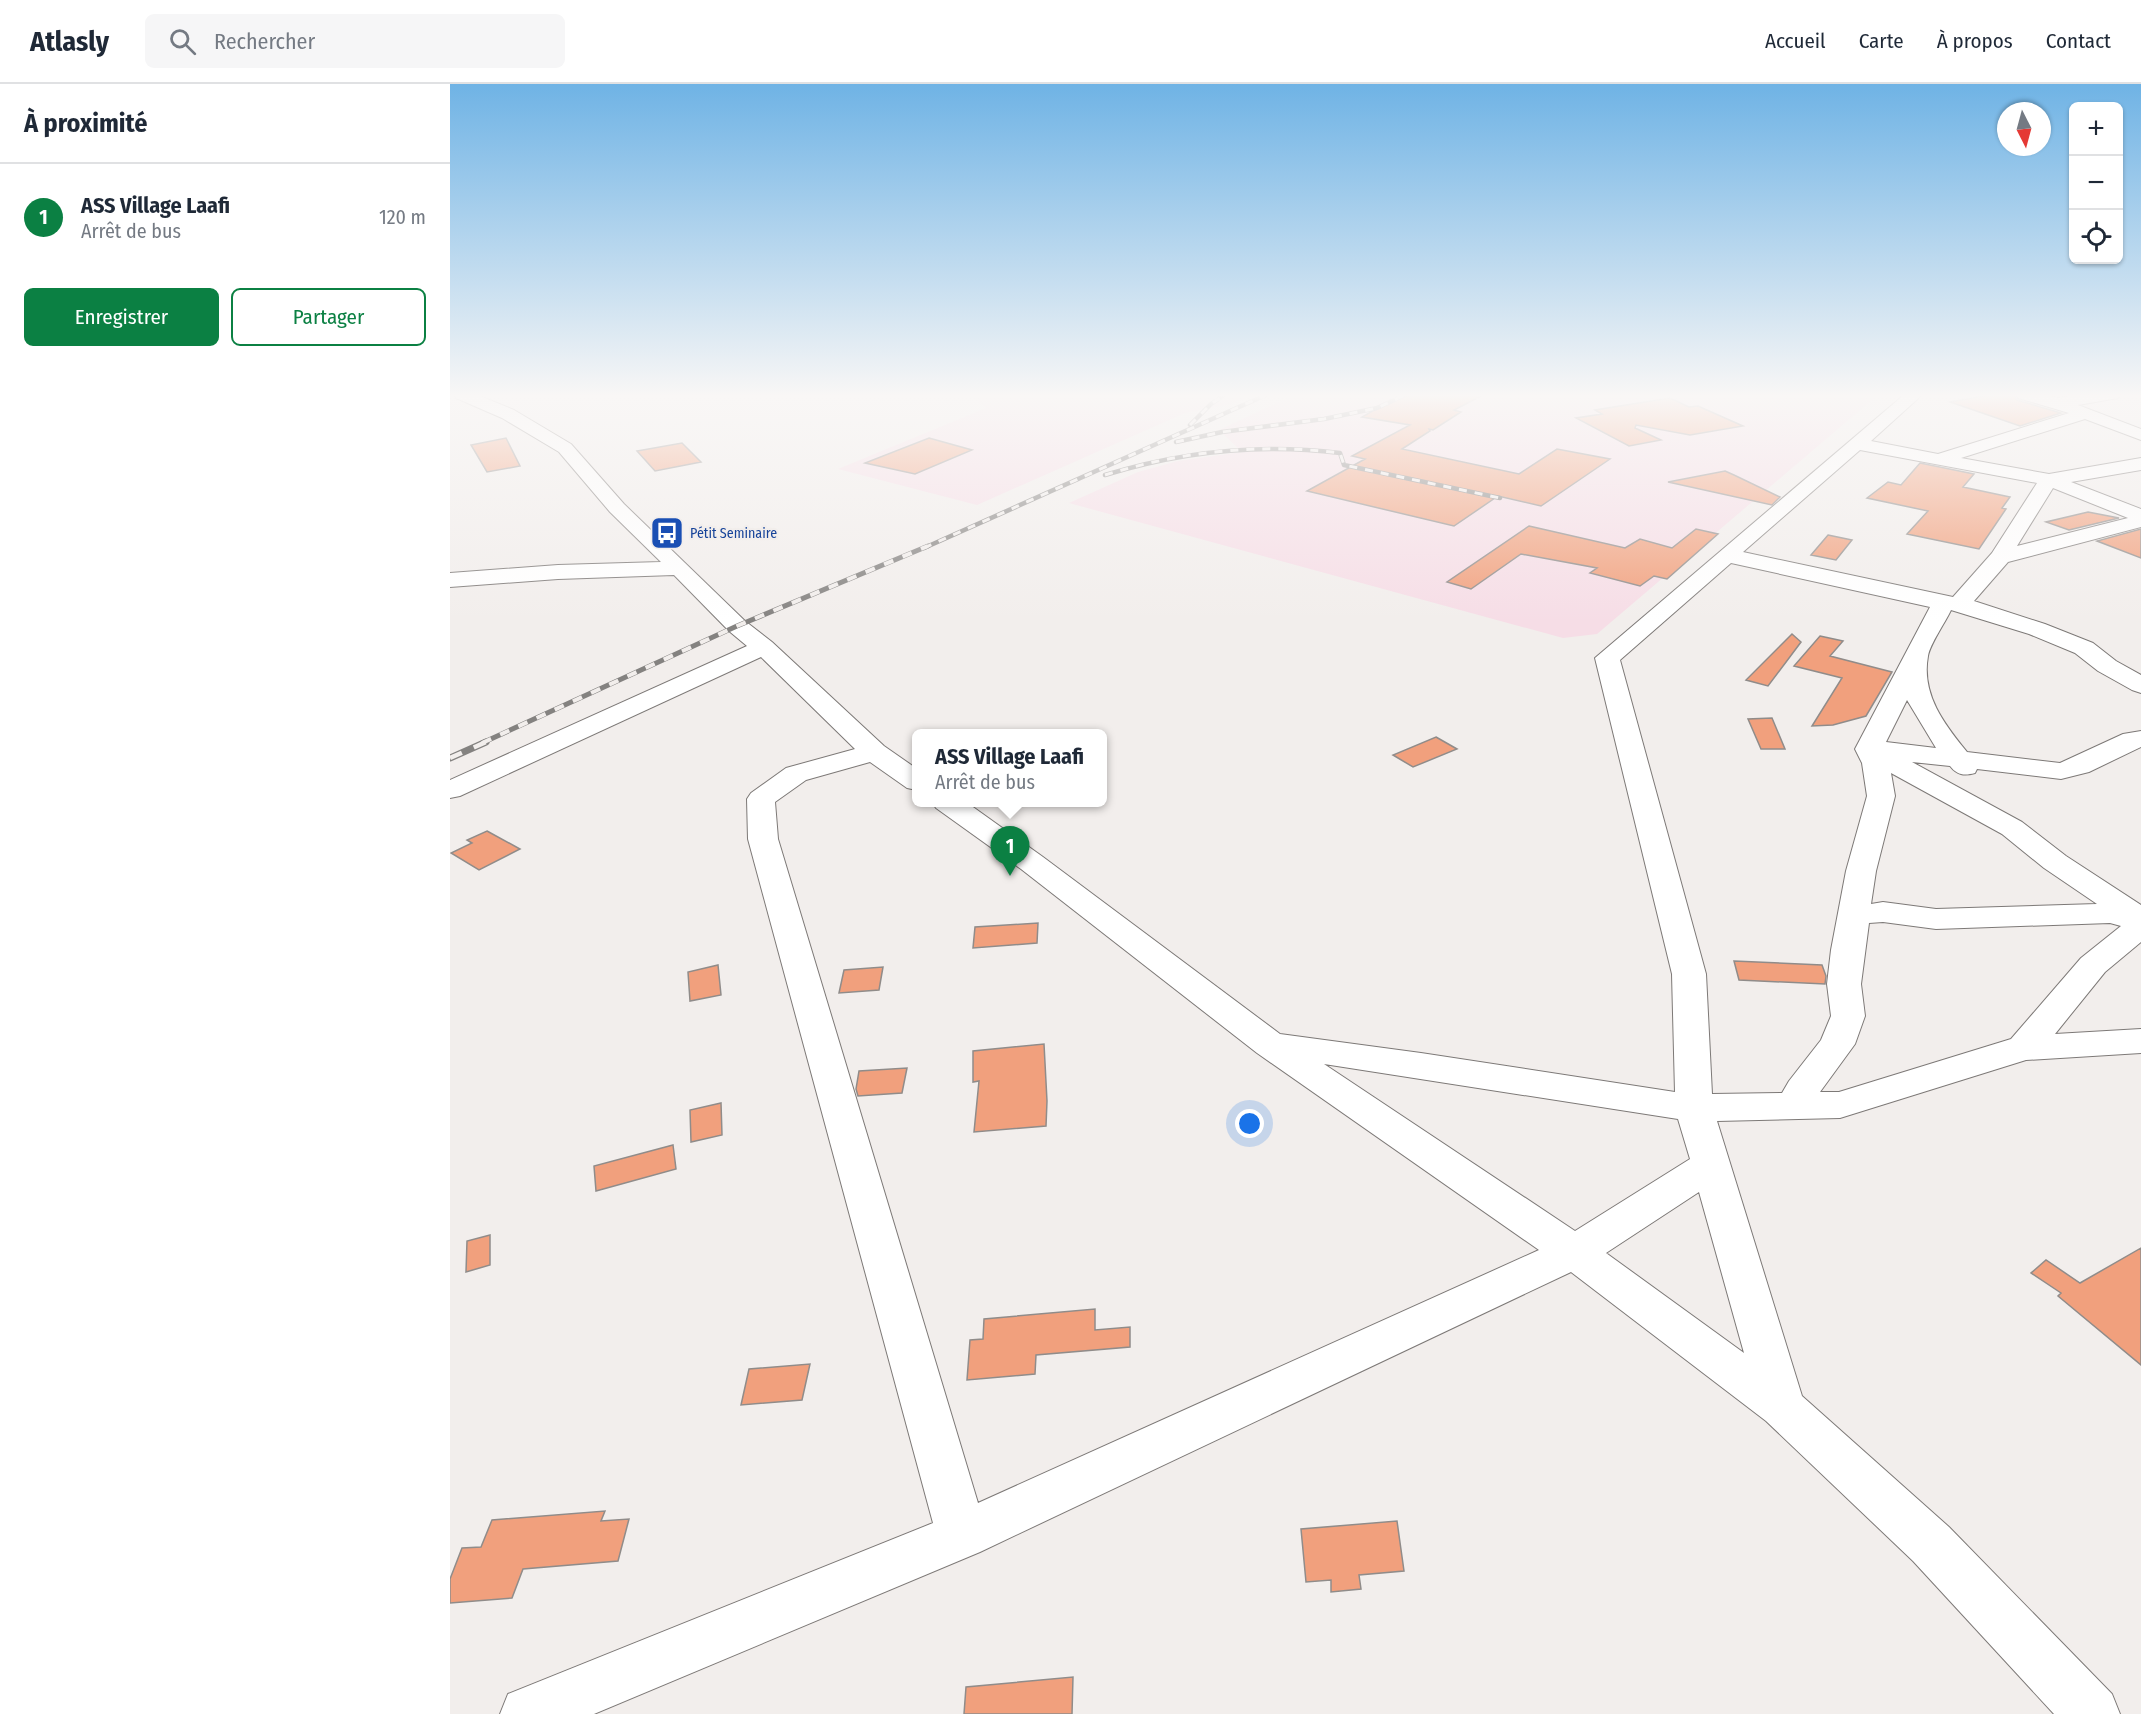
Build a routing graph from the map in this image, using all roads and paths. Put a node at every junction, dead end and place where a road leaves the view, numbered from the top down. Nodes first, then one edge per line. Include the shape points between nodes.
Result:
1 (584, 470) edge
2 (1826, 470) edge
3 (1996, 470) edge
4 (2106, 470) edge
5 (2049, 480) junction
6 (2141, 516) edge
7 (2141, 521) edge
8 (1726, 555) junction
9 (2000, 557) junction
10 (680, 568) junction
11 (450, 580) edge
12 (1951, 604) junction
13 (764, 647) junction
14 (1918, 654) junction
15 (2141, 657) edge
16 (2107, 666) junction
17 (2141, 685) edge
18 (2141, 739) edge
19 (1869, 749) junction
20 (874, 752) junction
21 (1957, 757) junction
22 (912, 779) edge
23 (450, 790) edge
24 (953, 807) edge
25 (2012, 828) junction
26 (1855, 915) junction
27 (2141, 920) edge
28 (2141, 926) edge
29 (2141, 1041) edge
30 (1270, 1045) junction
31 (2024, 1048) junction
32 (1797, 1106) junction
33 (1694, 1108) junction
34 (1711, 1165) junction
35 (1574, 1252) junction
36 (1782, 1407) junction
37 (962, 1535) junction
38 (528, 1714) edge
39 (2092, 1714) edge

1 - 10 street via 617,508
2 - 8 street
3 - 5 street
4 - 5 street
5 - 6 street
5 - 9 street
7 - 9 street
8 - 12 street
8 - 33 street via 1607,658 1689,974
9 - 12 street
10 - 11 street
10 - 13 street via 737,626
12 - 14 street
12 - 16 street via 2037,629 2084,648
13 - 20 street
13 - 23 street
14 - 19 street
14 - 21 street via 1915,686 1920,701
15 - 16 street
16 - 17 street
18 - 21 street via 2061,771
19 - 21 street
19 - 25 street
19 - 26 street via 1876,763 1881,796 1861,871
20 - 22 street
20 - 37 street via 796,774 761,800 763,839
21 - 25 street
24 - 30 street
25 - 27 street
26 - 27 street via 1883,912 1936,919 2110,913
26 - 32 street via 1844,984 1848,1016 1837,1044 1802,1090
28 - 31 street via 2093,965
29 - 31 street
30 - 33 street
30 - 35 street
31 - 32 street via 1840,1105
32 - 33 street
33 - 34 street
34 - 35 street
34 - 36 street
35 - 36 street
35 - 37 street
36 - 39 street via 1931,1544
37 - 38 street

